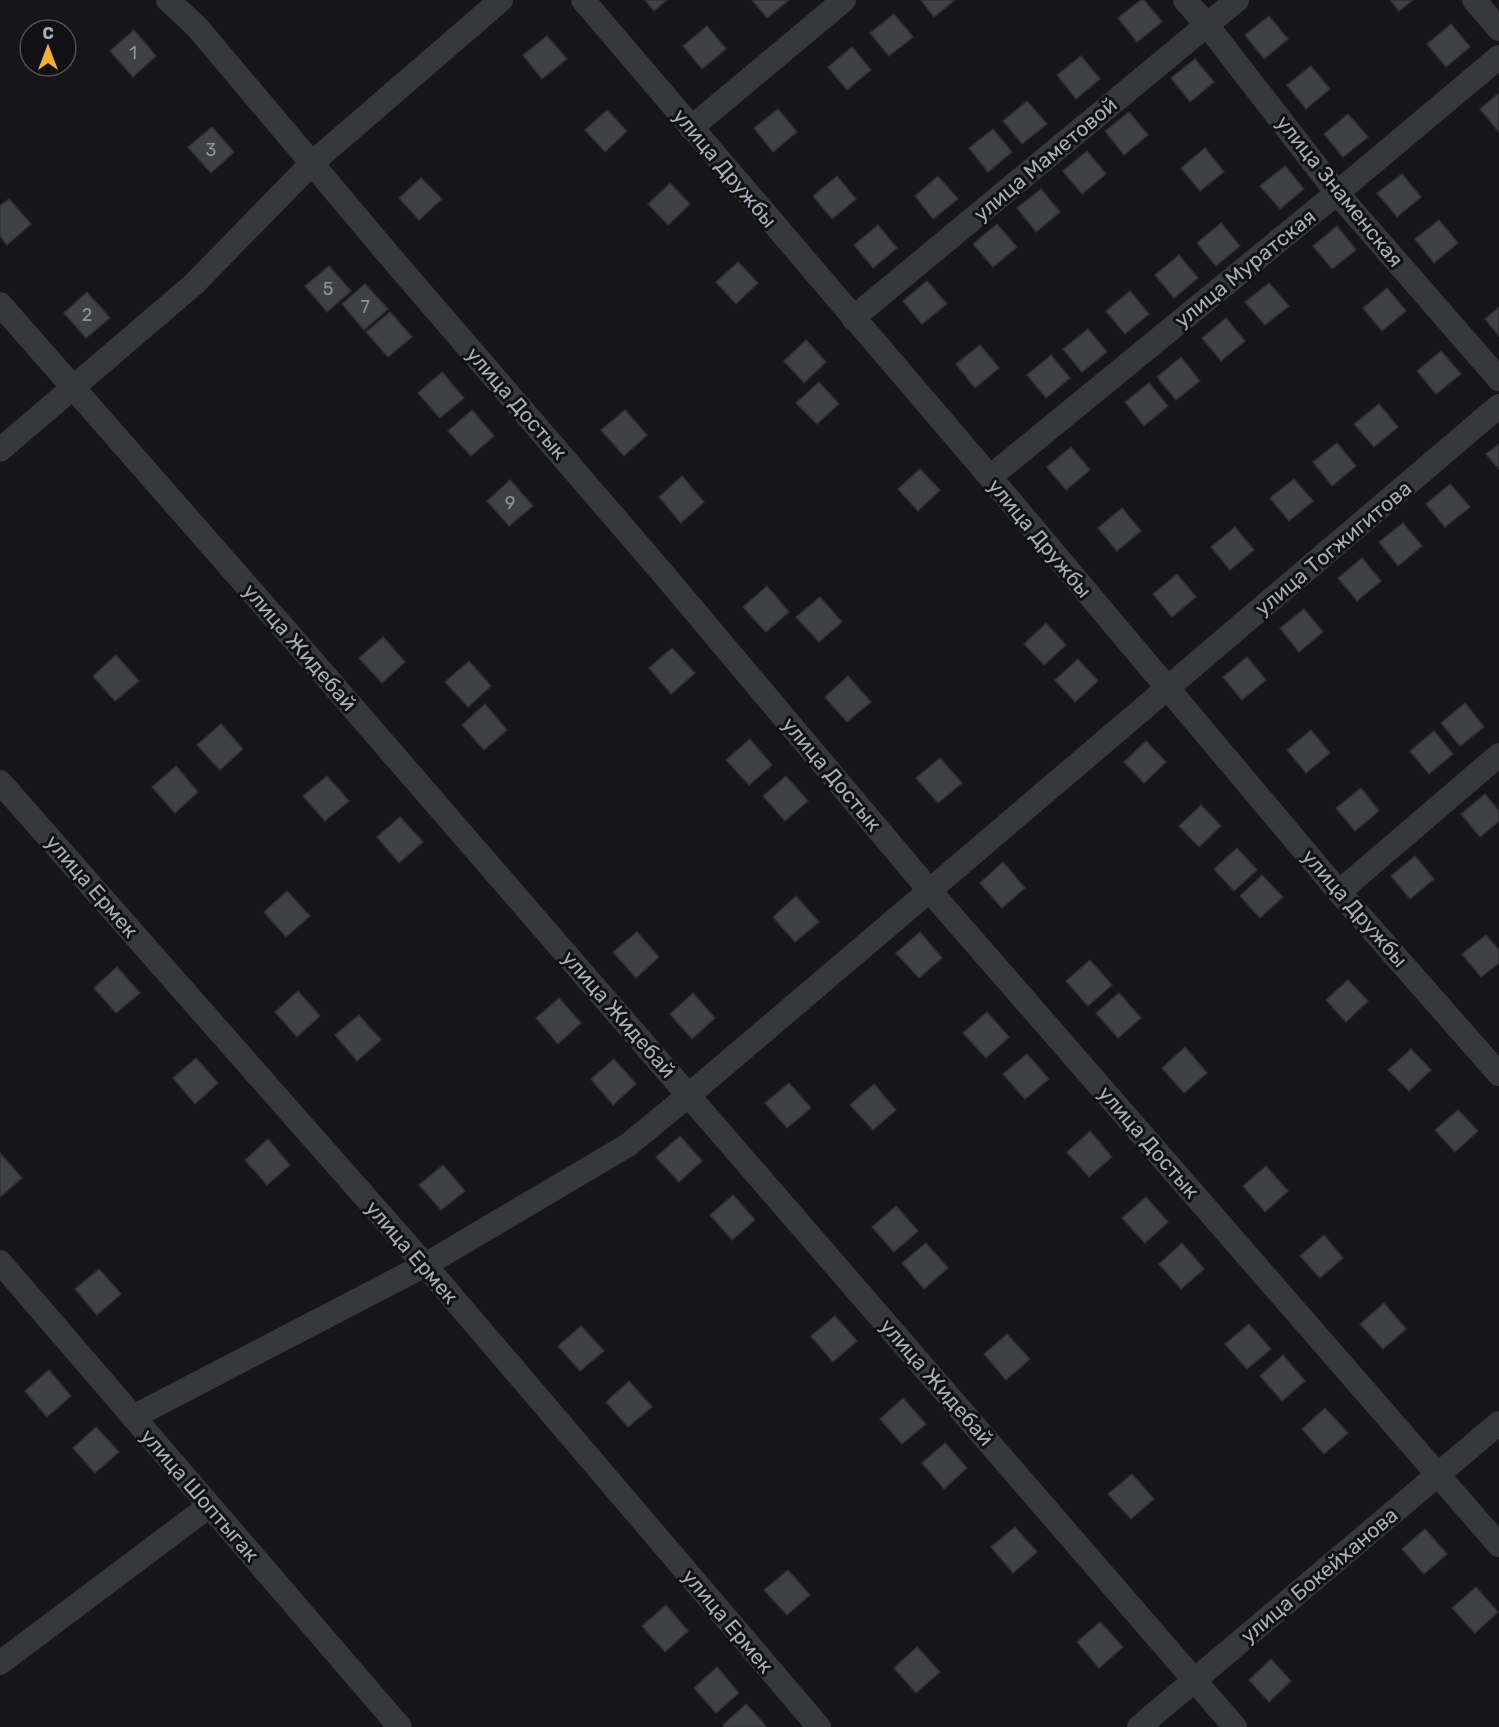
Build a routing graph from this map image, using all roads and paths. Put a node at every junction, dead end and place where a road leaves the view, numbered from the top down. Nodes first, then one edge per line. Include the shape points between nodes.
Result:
1 (168, 0) edge
2 (501, 0) edge
3 (583, 0) edge
4 (843, 0) edge
5 (1185, 0) edge
6 (1237, 0) edge
7 (1474, 0) edge
8 (1207, 25) junction
9 (1499, 29) edge
10 (1499, 57) edge
11 (691, 128) junction
12 (311, 164) junction
13 (1337, 193) junction
14 (0, 304) edge
15 (853, 318) junction
16 (1499, 379) edge
17 (72, 388) junction
18 (1499, 406) edge
19 (0, 450) edge
20 (990, 477) junction
21 (1167, 689) junction
22 (1499, 755) edge
23 (0, 782) edge
24 (930, 891) junction
25 (1339, 892) junction
26 (1499, 1074) edge
27 (689, 1095) junction
28 (0, 1262) edge
29 (425, 1265) junction
30 (133, 1417) junction
31 (1499, 1423) edge
32 (1439, 1475) junction
33 (209, 1506) junction
34 (1499, 1545) edge
35 (0, 1663) edge
36 (1194, 1679) junction
37 (400, 1727) edge
38 (819, 1727) edge
39 (1139, 1727) edge
40 (1235, 1727) edge

1 - 12 street, улица Достык via 197,27
2 - 12 street
3 - 11 street, улица Дружбы
4 - 11 street
5 - 8 street, улица Знаменская
6 - 8 street, улица Маметовой
7 - 9 street
8 - 13 street, улица Знаменская
8 - 15 street, улица Маметовой
10 - 13 street, улица Муратская
11 - 15 street, улица Дружбы
12 - 17 street via 194,284
12 - 24 street, улица Достык
13 - 16 street, улица Знаменская
13 - 20 street, улица Муратская
14 - 17 street, улица Жидебай
15 - 20 street, улица Дружбы
17 - 19 street
17 - 27 street, улица Жидебай
18 - 21 street, улица Тогжигитова
20 - 21 street, улица Дружбы
21 - 24 street, улица Тогжигитова
21 - 25 street, улица Дружбы
22 - 25 street
23 - 29 street, улица Ермек
24 - 27 street, улица Тогжигитова
24 - 32 street, улица Достык
25 - 26 street, улица Дружбы
27 - 29 street, улица Тогжигитова via 628,1144
27 - 36 street, улица Жидебай
28 - 30 street, улица Шоптыгак
29 - 30 street, улица Тогжигитова
29 - 38 street, улица Ермек
30 - 33 street, улица Шоптыгак
31 - 32 street, улица Бокейханова
32 - 34 street, улица Достык
32 - 36 street, улица Бокейханова
33 - 35 street
33 - 37 street, улица Шоптыгак
36 - 39 street, улица Бокейханова
36 - 40 street, улица Жидебай

